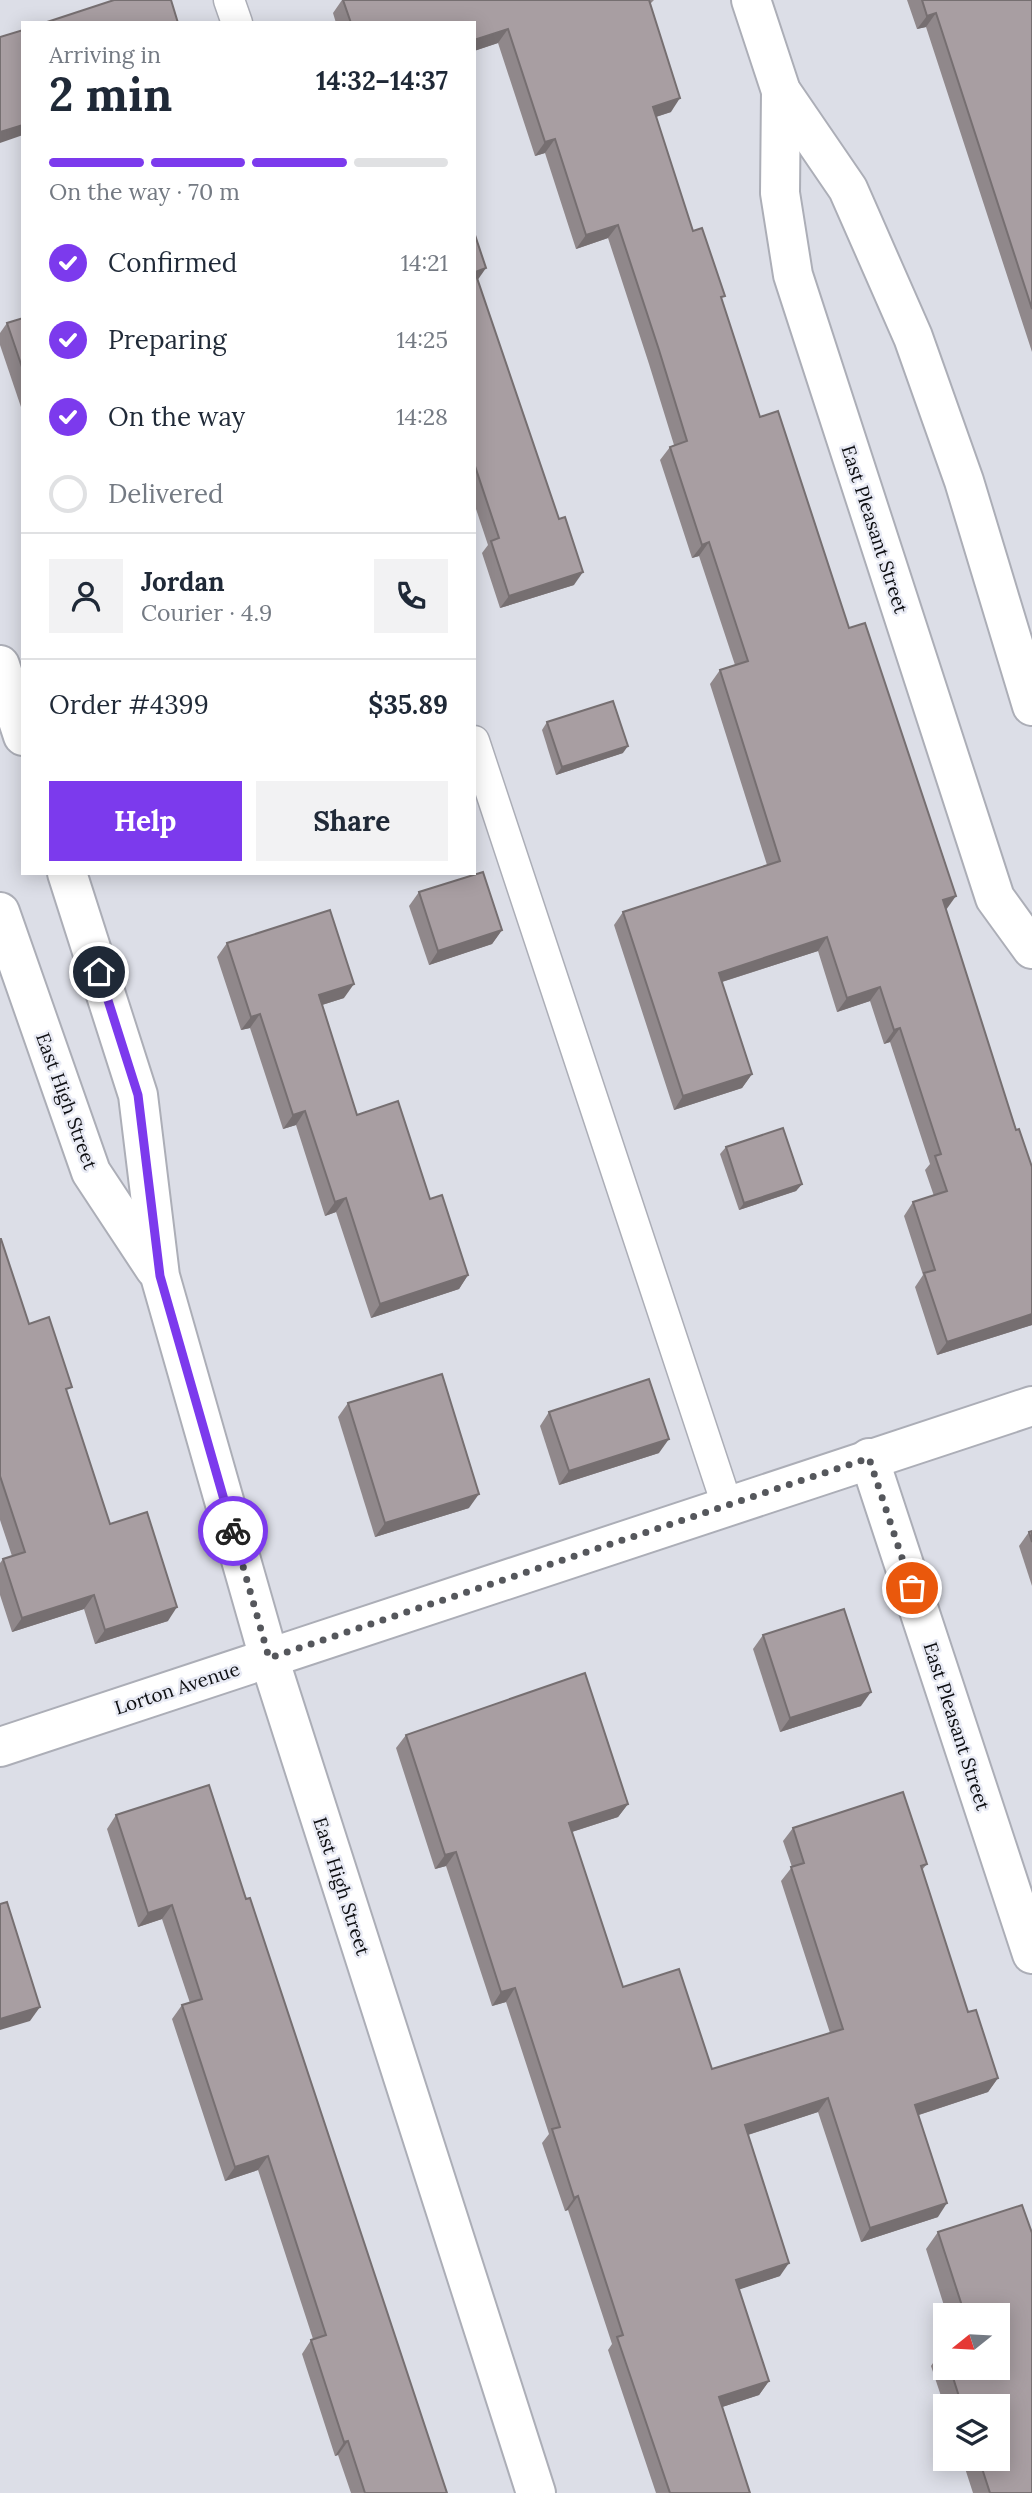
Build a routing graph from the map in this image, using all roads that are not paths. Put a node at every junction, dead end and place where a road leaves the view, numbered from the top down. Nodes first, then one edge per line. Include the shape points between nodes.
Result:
1 (229, 0) edge
2 (751, 0) edge
3 (236, 21) edge
4 (781, 91) junction
5 (0, 665) edge
6 (1032, 706) edge
7 (21, 730) edge
8 (476, 747) edge
9 (68, 875) edge
10 (0, 912) edge
11 (1032, 949) edge
12 (160, 1276) junction
13 (1032, 1406) edge
14 (869, 1458) junction
15 (727, 1505) junction
16 (269, 1658) junction
17 (0, 1747) edge
18 (1032, 1954) edge
19 (536, 2493) edge

1 - 3 lane
2 - 4 street, East Pleasant Street
4 - 6 street, East Pleasant Street via 848,189 913,337 964,481
4 - 11 street, East Pleasant Street via 780,193 793,275 995,898
5 - 7 street
8 - 15 lane
9 - 12 street, East High Street via 138,1095
10 - 12 street, East High Street via 91,1172
12 - 16 street, East High Street
13 - 14 street, Lorton Avenue
14 - 15 street, Lorton Avenue
14 - 18 street, East Pleasant Street
15 - 16 street, Lorton Avenue
16 - 17 street, Lorton Avenue
16 - 19 street, East High Street

